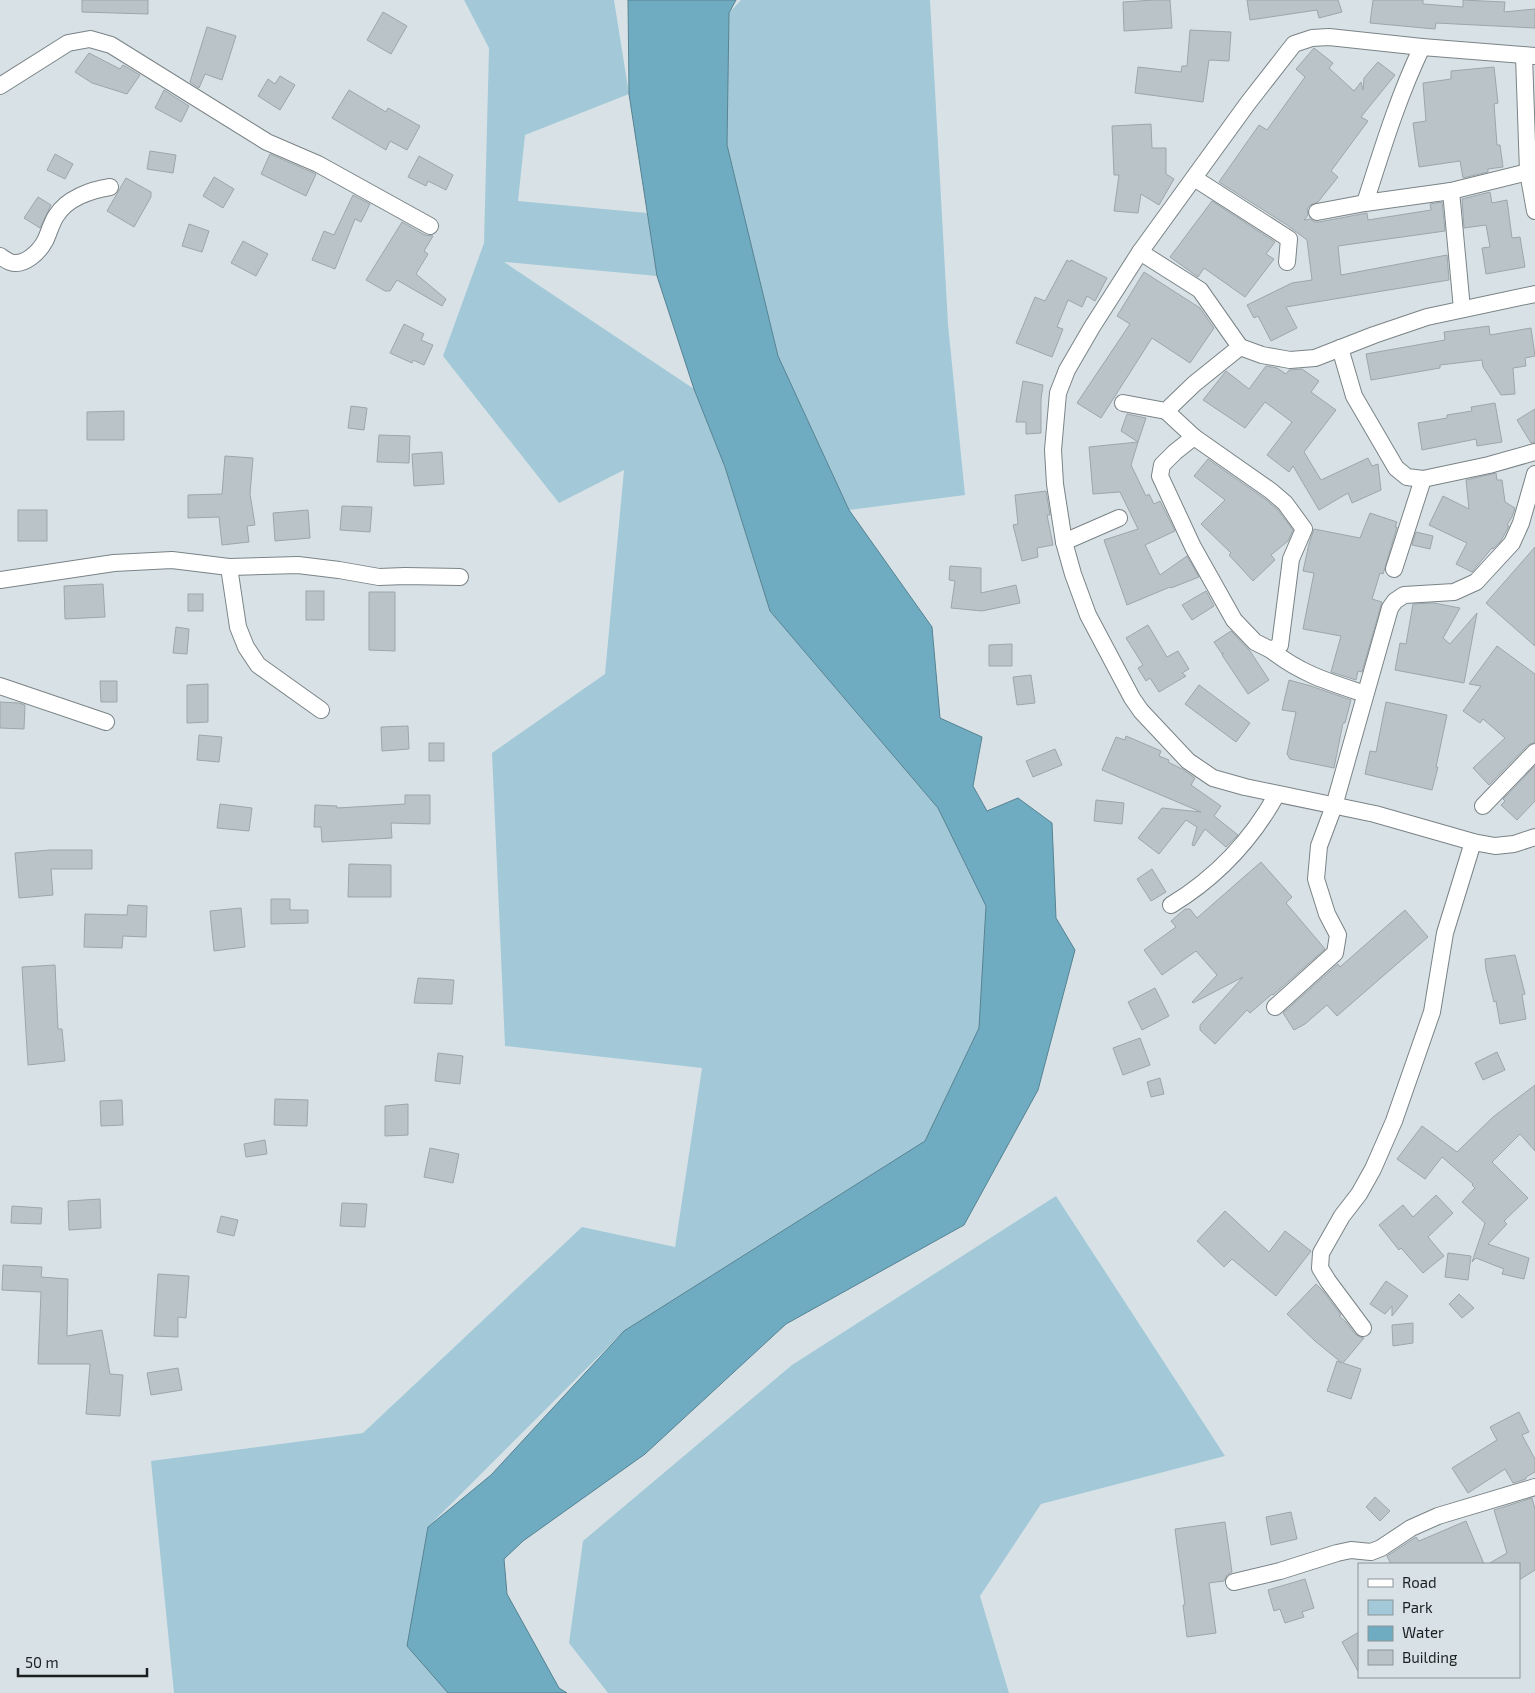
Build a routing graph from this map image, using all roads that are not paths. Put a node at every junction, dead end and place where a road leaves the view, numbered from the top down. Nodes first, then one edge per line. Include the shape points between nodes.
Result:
1 (1422, 47) junction
2 (1530, 56) edge
3 (0, 86) edge
4 (1194, 178) junction
5 (1531, 180) edge
6 (110, 187) dead end
7 (1451, 191) junction
8 (1365, 203) junction
9 (1535, 211) edge
10 (1317, 212) dead end
11 (430, 226) dead end
12 (1140, 252) junction
13 (0, 256) edge
14 (1287, 262) dead end
15 (1535, 294) edge
16 (1462, 309) junction
17 (1240, 347) junction
18 (1340, 348) junction
19 (1123, 403) dead end
20 (1166, 411) junction
21 (1194, 437) junction
22 (1535, 452) edge
23 (1535, 474) edge
24 (1423, 479) junction
25 (1119, 518) dead end
26 (1064, 542) junction
27 (230, 567) junction
28 (1394, 570) dead end
29 (460, 577) dead end
30 (0, 580) edge
31 (1271, 650) junction
32 (0, 686) edge
33 (1365, 694) junction
34 (321, 710) dead end
35 (106, 722) dead end
36 (1535, 752) edge
37 (1277, 794) junction
38 (1334, 806) junction
39 (1483, 806) dead end
40 (1535, 837) edge
41 (1473, 842) junction
42 (1171, 906) dead end
43 (1275, 1007) dead end
44 (1363, 1328) dead end
45 (1535, 1487) edge
46 (1234, 1582) dead end

1 - 2 street
1 - 4 street via 1328,37 1294,44
1 - 8 street via 1395,111
2 - 5 street
3 - 11 street via 68,43 90,39 111,45 267,142 318,164
4 - 12 street
4 - 14 street via 1289,239
5 - 7 street
5 - 9 street
6 - 13 street via 88,192 68,204 56,215 36,253 25,261 11,263
7 - 8 street
7 - 16 street
8 - 10 street
12 - 17 street via 1200,290
12 - 26 street via 1092,327 1067,370 1058,393 1053,450
15 - 16 street
16 - 18 street via 1427,317
17 - 18 street via 1290,360 1314,358
17 - 20 street
18 - 24 street via 1354,396 1396,468 1407,478
19 - 20 street
20 - 21 street
21 - 31 street via 1162,465 1160,476 1234,620 1255,642
21 - 31 street via 1271,491 1304,529 1291,559 1280,645
22 - 24 street
23 - 33 street via 1512,543 1476,582 1454,592 1404,595 1395,600
24 - 28 street
25 - 26 street
26 - 37 street via 1088,615 1141,711 1188,761 1213,778
27 - 29 street via 298,565 378,577
27 - 30 street via 172,560 114,563
27 - 34 street via 238,627 246,648 258,665
31 - 33 street via 1286,663 1311,676
32 - 35 street
33 - 38 street
36 - 39 street
37 - 38 street
37 - 42 street via 1240,847 1196,890
38 - 41 street via 1375,814
38 - 43 street via 1319,846 1316,879 1327,914 1338,935 1335,953
40 - 41 street via 1495,846
41 - 44 street via 1445,933 1432,1012 1394,1121 1373,1170 1321,1253 1320,1268
45 - 46 street via 1438,1516 1371,1552 1351,1550 1337,1553

